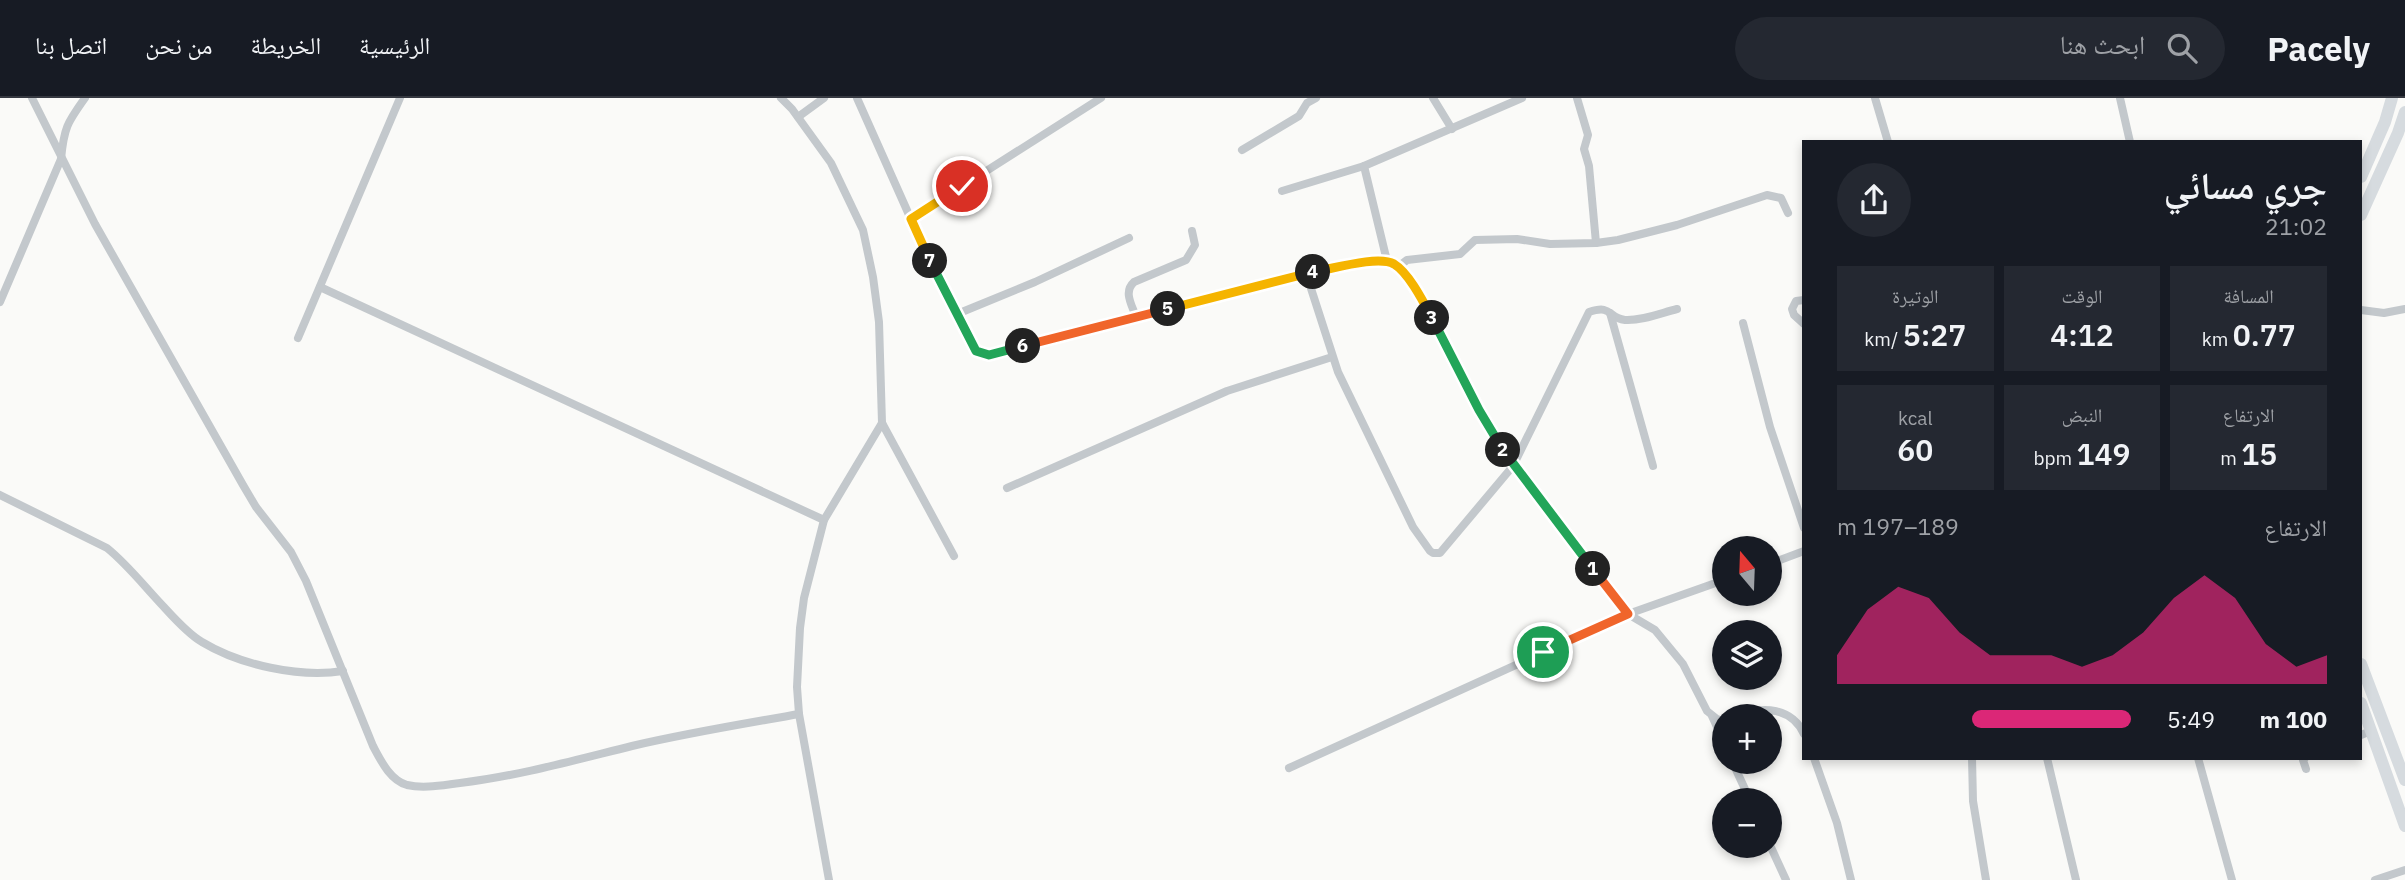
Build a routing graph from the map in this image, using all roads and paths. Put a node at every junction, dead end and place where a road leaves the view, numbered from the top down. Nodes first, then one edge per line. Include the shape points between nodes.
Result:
1 (33, 98) edge
2 (85, 98) edge
3 (400, 98) edge
4 (781, 98) edge
5 (824, 98) edge
6 (857, 98) edge
7 (1101, 98) edge
8 (1316, 98) edge
9 (1433, 98) edge
10 (1521, 98) edge
11 (1577, 98) edge
12 (1875, 98) edge
13 (2120, 98) edge
14 (2392, 98) edge
15 (2405, 112) edge
16 (798, 117) junction
17 (1452, 130) junction
18 (1887, 140) edge
19 (2130, 140) edge
20 (1242, 150) dead end
21 (61, 159) junction
22 (1364, 166) junction
23 (2362, 175) edge
24 (1282, 191) dead end
25 (1788, 213) dead end
26 (2362, 213) edge
27 (911, 219) junction
28 (1192, 231) dead end
29 (1129, 238) dead end
30 (1596, 243) junction
31 (1387, 261) junction
32 (1398, 267) junction
33 (1306, 273) junction
34 (320, 287) junction
35 (1802, 300) edge
36 (0, 302) edge
37 (1677, 309) dead end
38 (2362, 309) edge
39 (2405, 309) edge
40 (1609, 311) junction
41 (957, 314) junction
42 (1136, 317) junction
43 (1802, 322) edge
44 (1744, 324) dead end
45 (298, 338) dead end
46 (1332, 357) junction
47 (883, 424) junction
48 (1513, 466) junction
49 (1653, 466) dead end
50 (1007, 488) dead end
51 (0, 495) edge
52 (824, 520) junction
53 (1802, 522) edge
54 (1802, 552) edge
55 (954, 556) dead end
56 (1782, 559) edge
57 (1712, 584) edge
58 (1628, 614) junction
59 (2362, 666) edge
60 (343, 671) junction
61 (2362, 709) edge
62 (799, 714) junction
63 (1782, 714) edge
64 (1712, 716) edge
65 (1802, 731) edge
66 (2366, 733) edge
67 (2401, 757) edge
68 (1815, 760) edge
69 (1972, 760) edge
70 (2047, 760) edge
71 (2199, 760) edge
72 (2303, 760) edge
73 (1289, 768) dead end
74 (2306, 769) dead end
75 (2405, 780) edge
76 (2405, 826) edge
77 (1776, 858) edge
78 (2405, 870) edge
79 (829, 880) edge
80 (1786, 880) edge
81 (1851, 880) edge
82 (1986, 880) edge
83 (2076, 880) edge
84 (2232, 880) edge
85 (2375, 880) edge

1 - 21 street
2 - 21 street via 64,133
3 - 34 street
4 - 16 street
5 - 16 street
6 - 27 street
7 - 27 street
8 - 20 street via 1299,116
9 - 17 street
10 - 17 street
11 - 30 street via 1588,135 1584,149
12 - 18 street
13 - 19 street
14 - 23 main road
15 - 26 main road
16 - 47 street via 831,163 863,230 879,322
17 - 22 street
21 - 36 street
21 - 60 street via 243,485 291,552
22 - 24 street
22 - 31 street
25 - 30 street via 1781,198 1767,195 1677,225
27 - 41 street
28 - 42 street via 1195,245 1186,260 1129,287
29 - 41 street
30 - 32 street via 1475,240 1460,254 1412,259
31 - 32 street
31 - 33 street
32 - 48 street via 1424,303
33 - 42 street
33 - 46 street
34 - 45 street
34 - 52 street
35 - 43 street via 1796,301 1793,309
37 - 40 street via 1633,320 1621,320
38 - 39 street via 2373,313
40 - 48 street via 1589,312
40 - 49 street
41 - 42 street via 973,348 989,355
44 - 53 street via 1770,427
46 - 48 street via 1413,527 1433,554 1440,553
46 - 50 street via 1217,396
47 - 52 street
47 - 55 street
48 - 58 street
51 - 60 street via 107,548 200,641 286,670
52 - 62 street via 800,628
54 - 56 street
57 - 58 street
58 - 64 street via 1655,630 1683,664
58 - 73 street
59 - 67 main road
60 - 62 street via 383,765 397,780 415,786 510,775
61 - 66 main road
62 - 79 street
63 - 65 street
66 - 76 main road
67 - 75 main road
68 - 81 street
69 - 82 street via 1972,801
70 - 83 street
71 - 84 street
72 - 74 street
77 - 80 street
78 - 85 street

